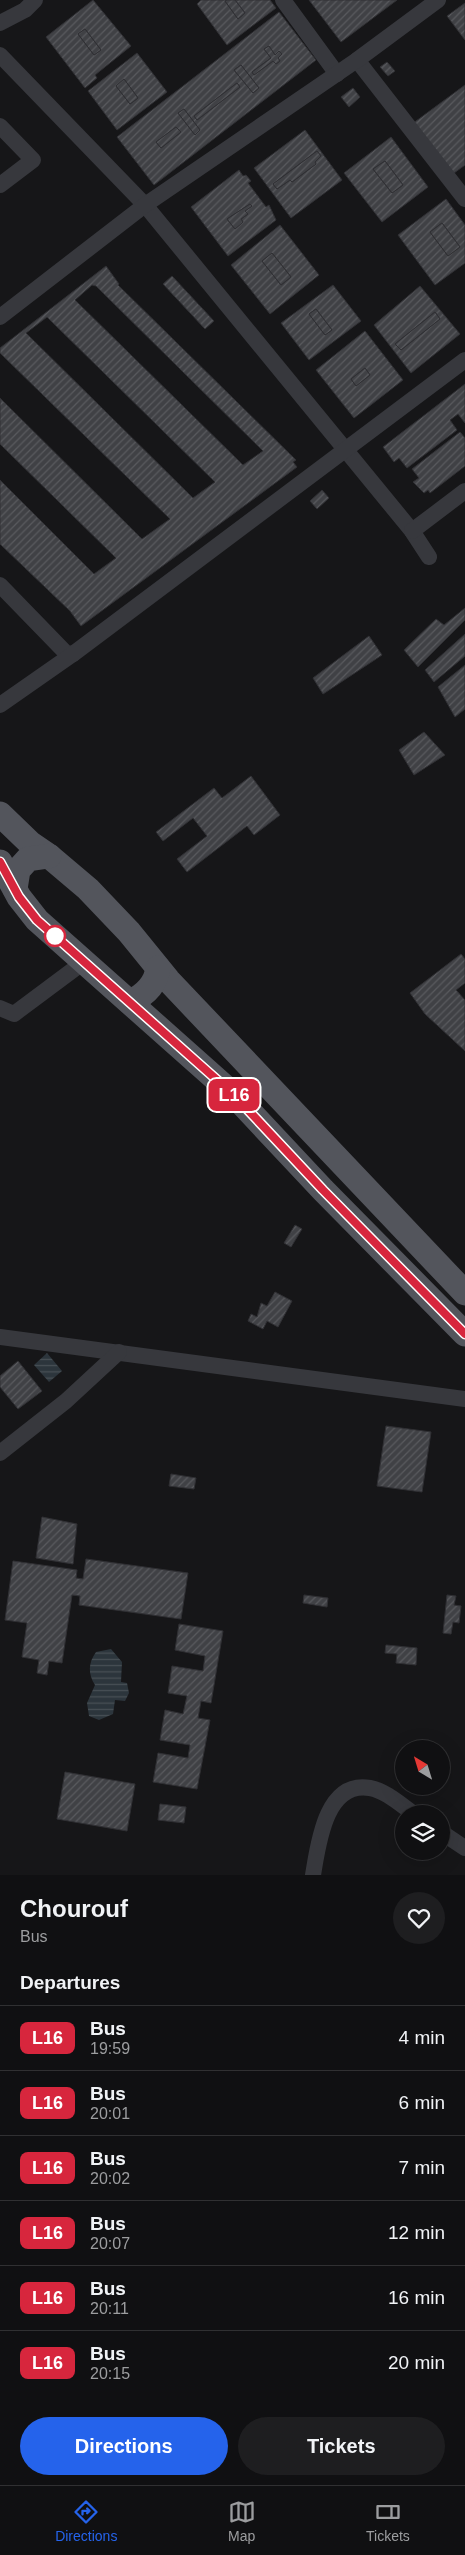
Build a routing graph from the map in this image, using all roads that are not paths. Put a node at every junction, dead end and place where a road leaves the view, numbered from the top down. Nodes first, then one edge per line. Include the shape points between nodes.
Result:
1 (35, 0) edge
2 (283, 0) edge
3 (438, 0) edge
4 (0, 23) edge
5 (0, 55) edge
6 (357, 60) junction
7 (337, 74) junction
8 (0, 126) edge
9 (0, 185) edge
10 (465, 200) edge
11 (145, 205) junction
12 (0, 317) edge
13 (465, 360) edge
14 (344, 448) junction
15 (465, 491) edge
16 (412, 531) junction
17 (429, 557) dead end
18 (0, 585) edge
19 (73, 654) junction
20 (0, 705) edge
21 (0, 814) edge
22 (49, 856) junction
23 (5, 876) edge
24 (85, 961) junction
25 (158, 968) junction
26 (130, 1002) junction
27 (0, 1008) edge
28 (465, 1293) edge
29 (465, 1334) edge
30 (0, 1337) edge
31 (119, 1352) junction
32 (465, 1399) edge
33 (0, 1454) edge
34 (401, 1805) edge
35 (450, 1838) edge
36 (465, 1848) edge
37 (313, 1875) edge

1 - 4 street via 25,10
2 - 7 street
3 - 6 street
5 - 11 street
6 - 7 street
6 - 10 street
7 - 11 street
8 - 9 street via 33,160
11 - 12 street
11 - 14 street
13 - 14 street
14 - 16 street
14 - 19 street
15 - 16 street
16 - 17 street
18 - 19 street via 66,653
19 - 20 street
21 - 22 main road
22 - 23 main road via 28,859 18,870
22 - 25 main road via 88,889
23 - 24 main road via 37,920
24 - 26 main road
24 - 27 street via 14,1014
25 - 26 main road via 155,982
25 - 28 main road
26 - 29 main road via 234,1095
30 - 31 street
31 - 32 street
31 - 33 street
34 - 37 street via 370,1788 349,1792 338,1799 325,1817
35 - 36 street

